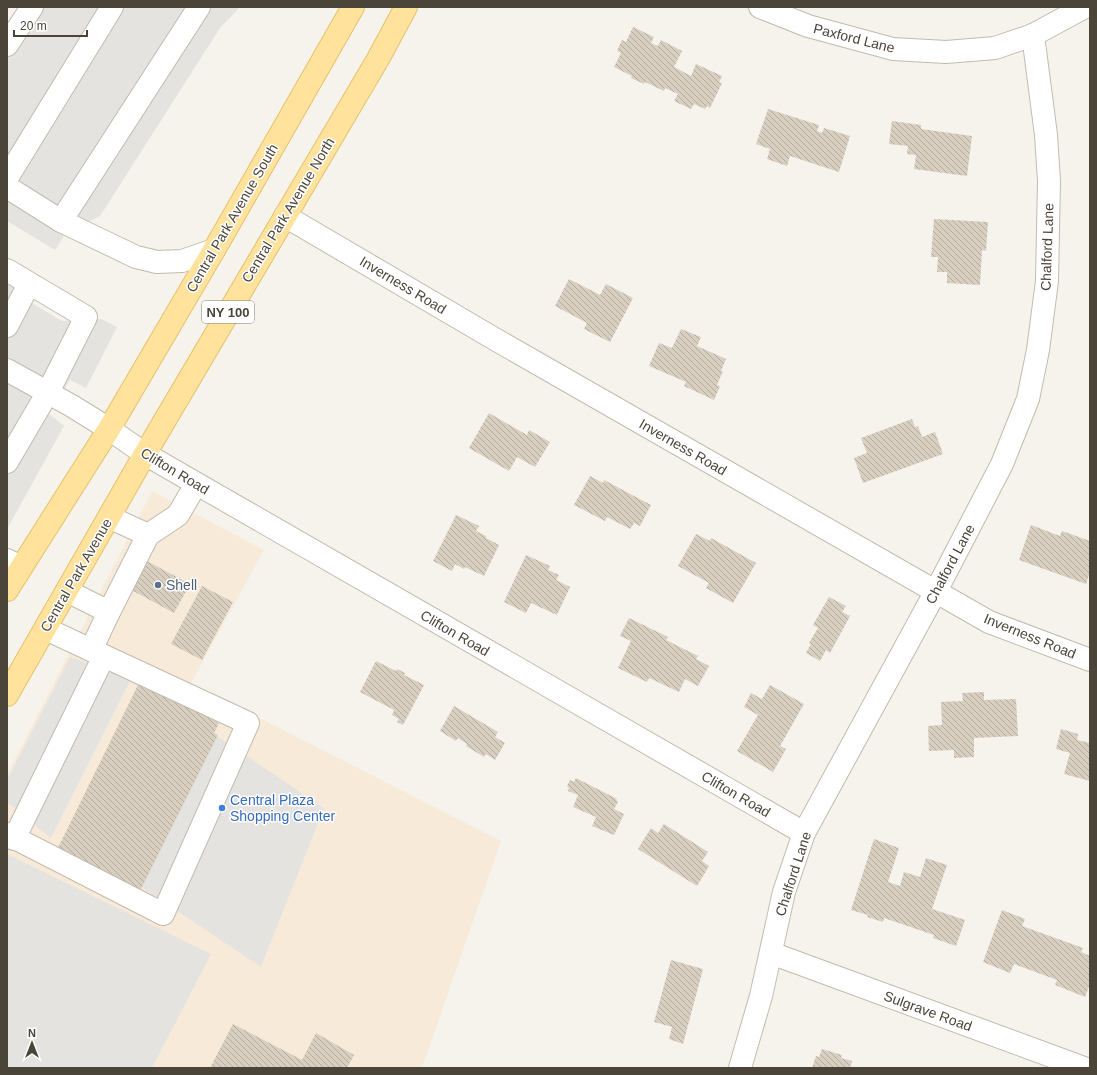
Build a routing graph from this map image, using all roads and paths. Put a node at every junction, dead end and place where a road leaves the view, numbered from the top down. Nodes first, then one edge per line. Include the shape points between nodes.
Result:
1 (32, 7) edge
2 (112, 7) edge
3 (199, 7) edge
4 (353, 7) edge
5 (406, 7) edge
6 (760, 7) edge
7 (1086, 7) edge
8 (1033, 35) junction
9 (7, 45) edge
10 (7, 178) edge
11 (7, 187) edge
12 (285, 216) junction
13 (61, 221) junction
14 (214, 250) junction
15 (7, 270) edge
16 (29, 284) junction
17 (7, 326) edge
18 (7, 370) edge
19 (48, 392) junction
20 (108, 429) junction
21 (145, 454) junction
22 (7, 462) edge
23 (196, 484) junction
24 (109, 517) junction
25 (148, 535) junction
26 (14, 563) edge
27 (7, 590) edge
28 (67, 591) junction
29 (936, 591) junction
30 (108, 612) junction
31 (46, 629) junction
32 (97, 653) junction
33 (1090, 660) edge
34 (7, 695) edge
35 (804, 834) junction
36 (10, 837) edge
37 (771, 953) junction
38 (740, 1068) edge
39 (1084, 1068) edge

1 - 9 street
2 - 10 street
3 - 13 street
4 - 14 main road, Central Park Avenue South / NY 100
5 - 12 main road, Central Park Avenue North / NY 100
6 - 8 street, Paxford Lane via 808,26 893,49 946,52 995,48
7 - 8 street, Paxford Lane
8 - 29 street, Chalford Lane via 1050,181 1047,281 1038,350 1028,399 1002,464
11 - 13 street
12 - 21 main road, Central Park Avenue North / NY 100
12 - 29 street, Inverness Road
13 - 14 street via 136,256 157,262 182,261
14 - 20 main road, Central Park Avenue South / NY 100
15 - 16 street
16 - 17 street
16 - 19 street via 86,317
18 - 19 street, Clifton Road
19 - 20 street, Clifton Road
19 - 22 street
20 - 21 street, Clifton Road
20 - 26 main road, NY 100
21 - 23 street, Clifton Road
21 - 24 main road, Central Park Avenue / NY 100
23 - 25 street via 178,515
23 - 35 street, Clifton Road
24 - 25 street
24 - 28 main road, Central Park Avenue / NY 100
25 - 30 street
26 - 27 main road, NY 100
28 - 30 street
28 - 31 main road, Central Park Avenue / NY 100
29 - 33 street, Inverness Road via 989,622
29 - 35 street, Chalford Lane
30 - 32 street
31 - 32 street
31 - 34 main road, Central Park Avenue / NY 100
32 - 36 street
32 - 36 street via 248,723 164,914
35 - 37 street, Chalford Lane via 784,892
37 - 38 street, Chalford Lane
37 - 39 street, Sulgrave Road

